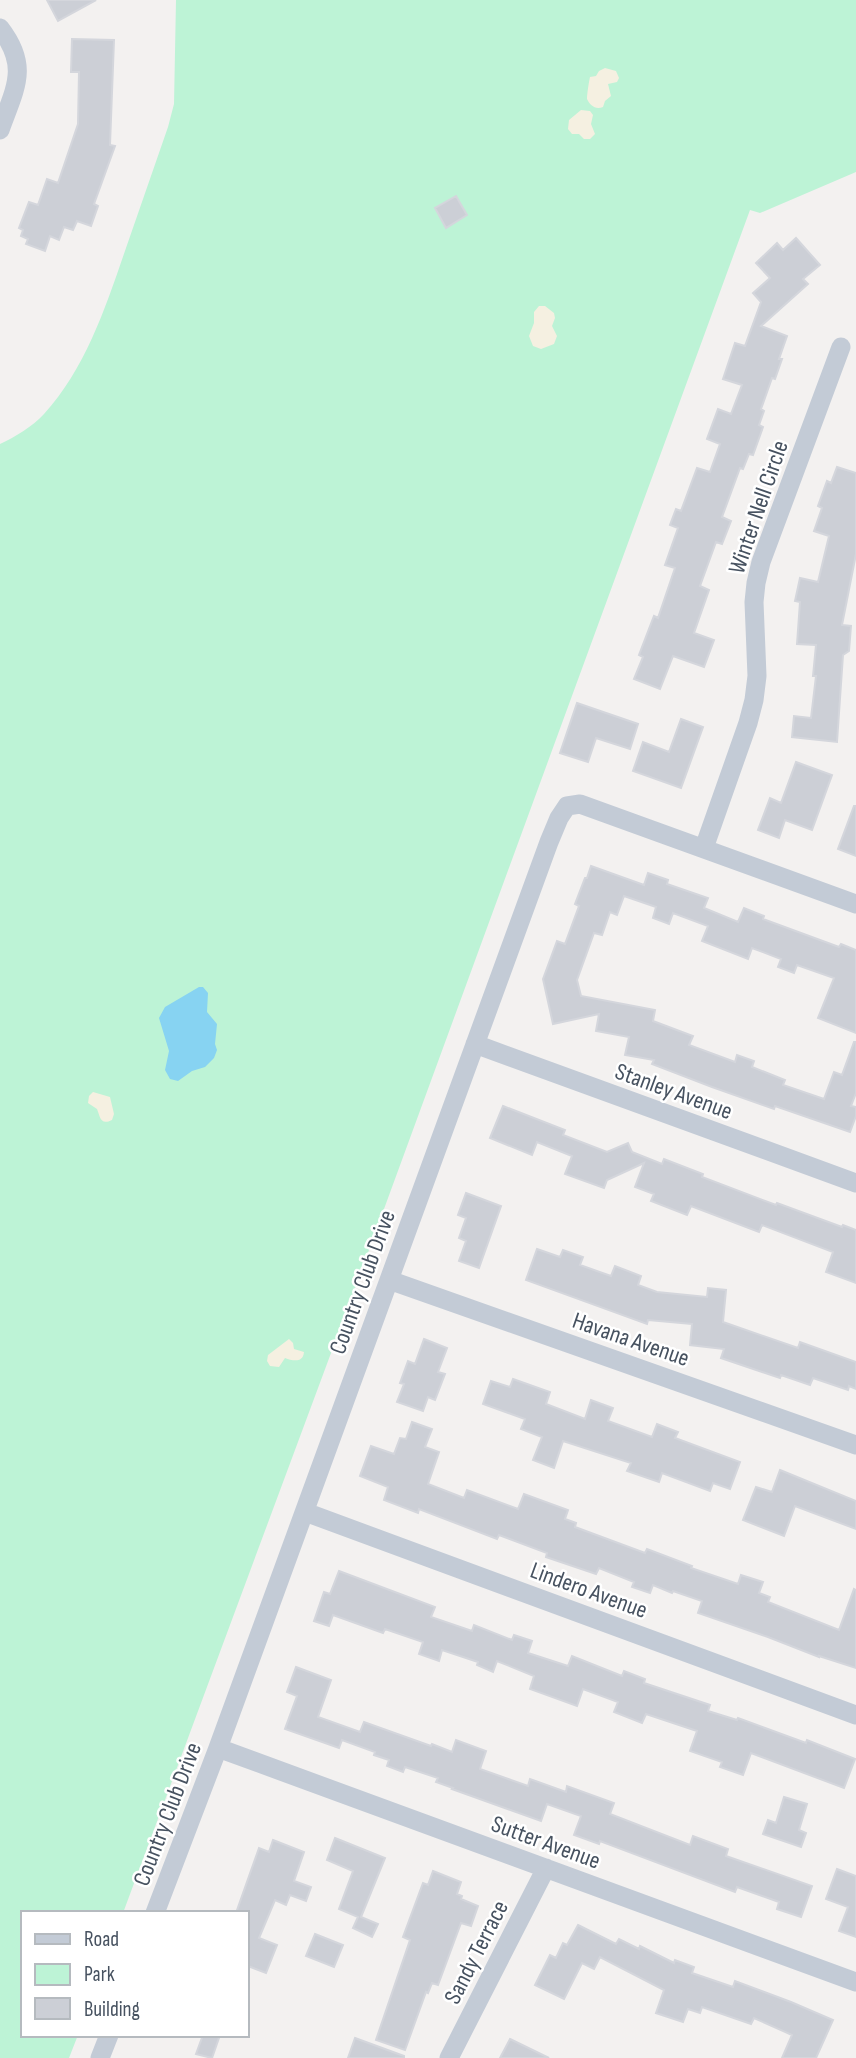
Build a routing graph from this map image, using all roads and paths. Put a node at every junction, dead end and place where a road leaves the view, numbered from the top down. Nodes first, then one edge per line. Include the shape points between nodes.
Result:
1 (0, 28) edge
2 (0, 130) edge
3 (841, 347) dead end
4 (704, 848) junction
5 (856, 904) edge
6 (475, 1044) junction
7 (856, 1183) edge
8 (389, 1280) junction
9 (856, 1445) edge
10 (305, 1512) junction
11 (856, 1715) edge
12 (218, 1748) junction
13 (547, 1868) junction
14 (156, 1911) edge
15 (856, 1982) edge
16 (108, 2037) edge
17 (100, 2058) edge
18 (449, 2058) edge

1 - 2 street via 17,58 17,84
3 - 4 street, Winter Nell Circle via 761,562 754,602 754,700
4 - 5 street
4 - 6 street, Country Club Drive via 580,804 567,806 549,842
6 - 7 street, Stanley Avenue
6 - 8 street, Country Club Drive
8 - 9 street, Havana Avenue
8 - 10 street, Country Club Drive
10 - 11 street, Lindero Avenue
10 - 12 street, Country Club Drive
12 - 13 street, Sutter Avenue
12 - 14 street, Country Club Drive
13 - 15 street, Sutter Avenue
13 - 18 street, Sandy Terrace
16 - 17 street

